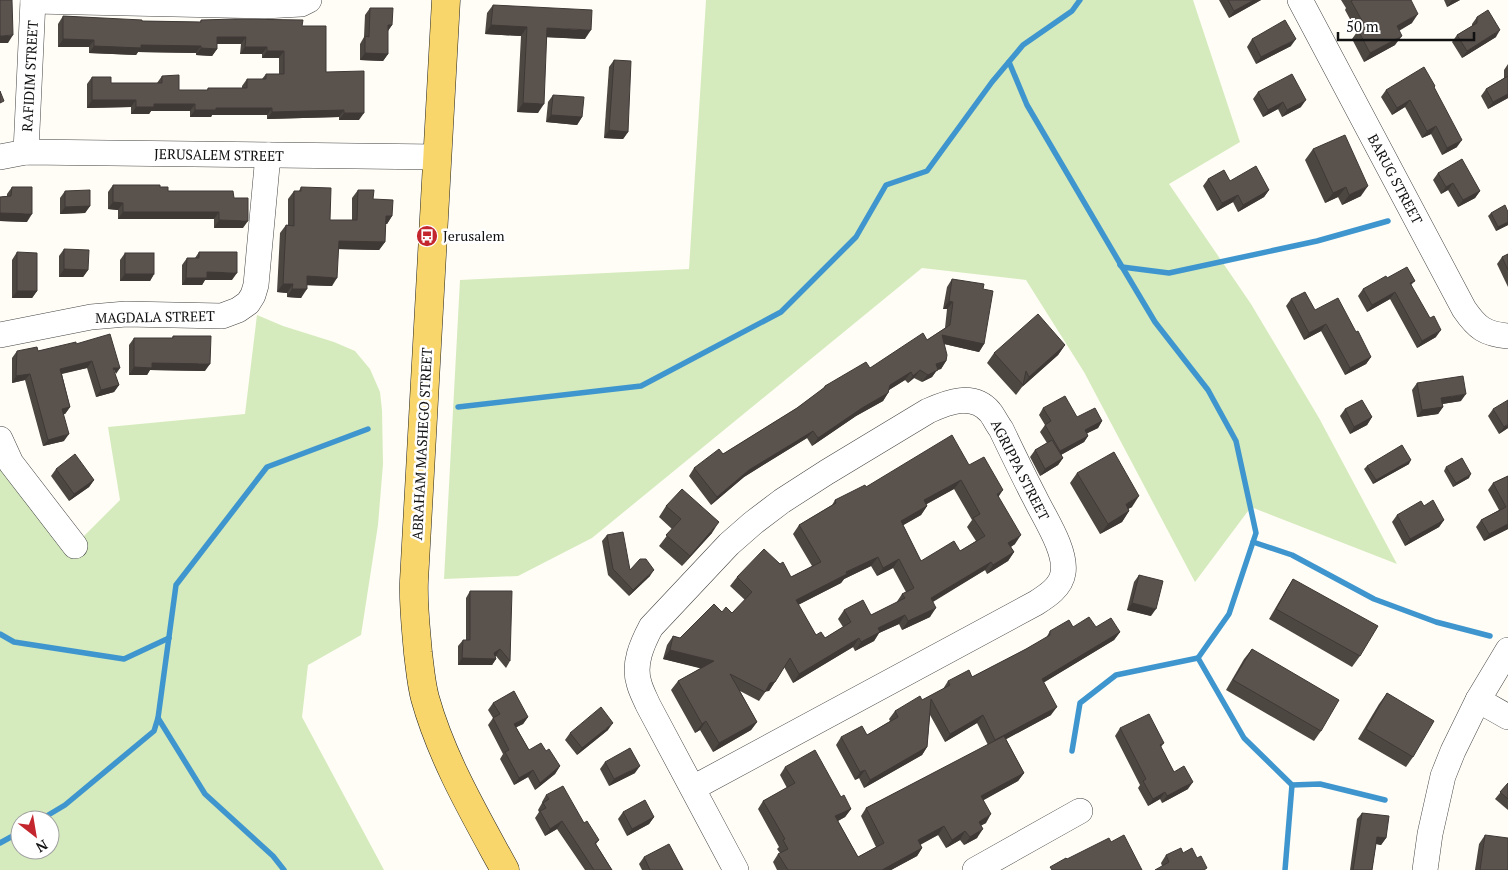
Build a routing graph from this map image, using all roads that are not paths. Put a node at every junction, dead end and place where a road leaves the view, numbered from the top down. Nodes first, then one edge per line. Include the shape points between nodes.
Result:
1 (33, 0) edge
2 (309, 0) edge
3 (446, 0) edge
4 (1300, 0) edge
5 (26, 152) junction
6 (268, 155) junction
7 (0, 157) edge
8 (438, 157) junction
9 (0, 335) edge
10 (1508, 336) edge
11 (0, 439) edge
12 (75, 546) dead end
13 (1508, 650) edge
14 (1478, 700) junction
15 (1508, 717) edge
16 (693, 788) junction
17 (1080, 811) dead end
18 (505, 870) edge
19 (736, 870) edge
20 (975, 870) edge
21 (1425, 870) edge

1 - 2 street via 264,6 301,4
1 - 5 street, RAFIDIM STREET
3 - 8 main road, ABRAHAM MASHEGO STREET
4 - 10 street, BARUG STREET via 1464,309 1482,330
5 - 6 street, JERUSALEM STREET
5 - 7 street, JERUSALEM STREET
6 - 8 street, JERUSALEM STREET
6 - 9 street, MAGDALA STREET via 256,285 248,303 238,310 222,316 126,314 92,317
8 - 18 main road, ABRAHAM MASHEGO STREET via 414,616 421,680 437,735
11 - 12 street via 11,463
13 - 14 street
14 - 15 street
14 - 21 street via 1443,776
16 - 16 street, AGRIPPA STREET via 638,682 642,643 651,627 729,544 782,501 944,404 964,399 980,404 990,412 1001,429 1057,543 1063,565 1058,585 1036,603
16 - 19 street, AGRIPPA STREET
17 - 20 street

